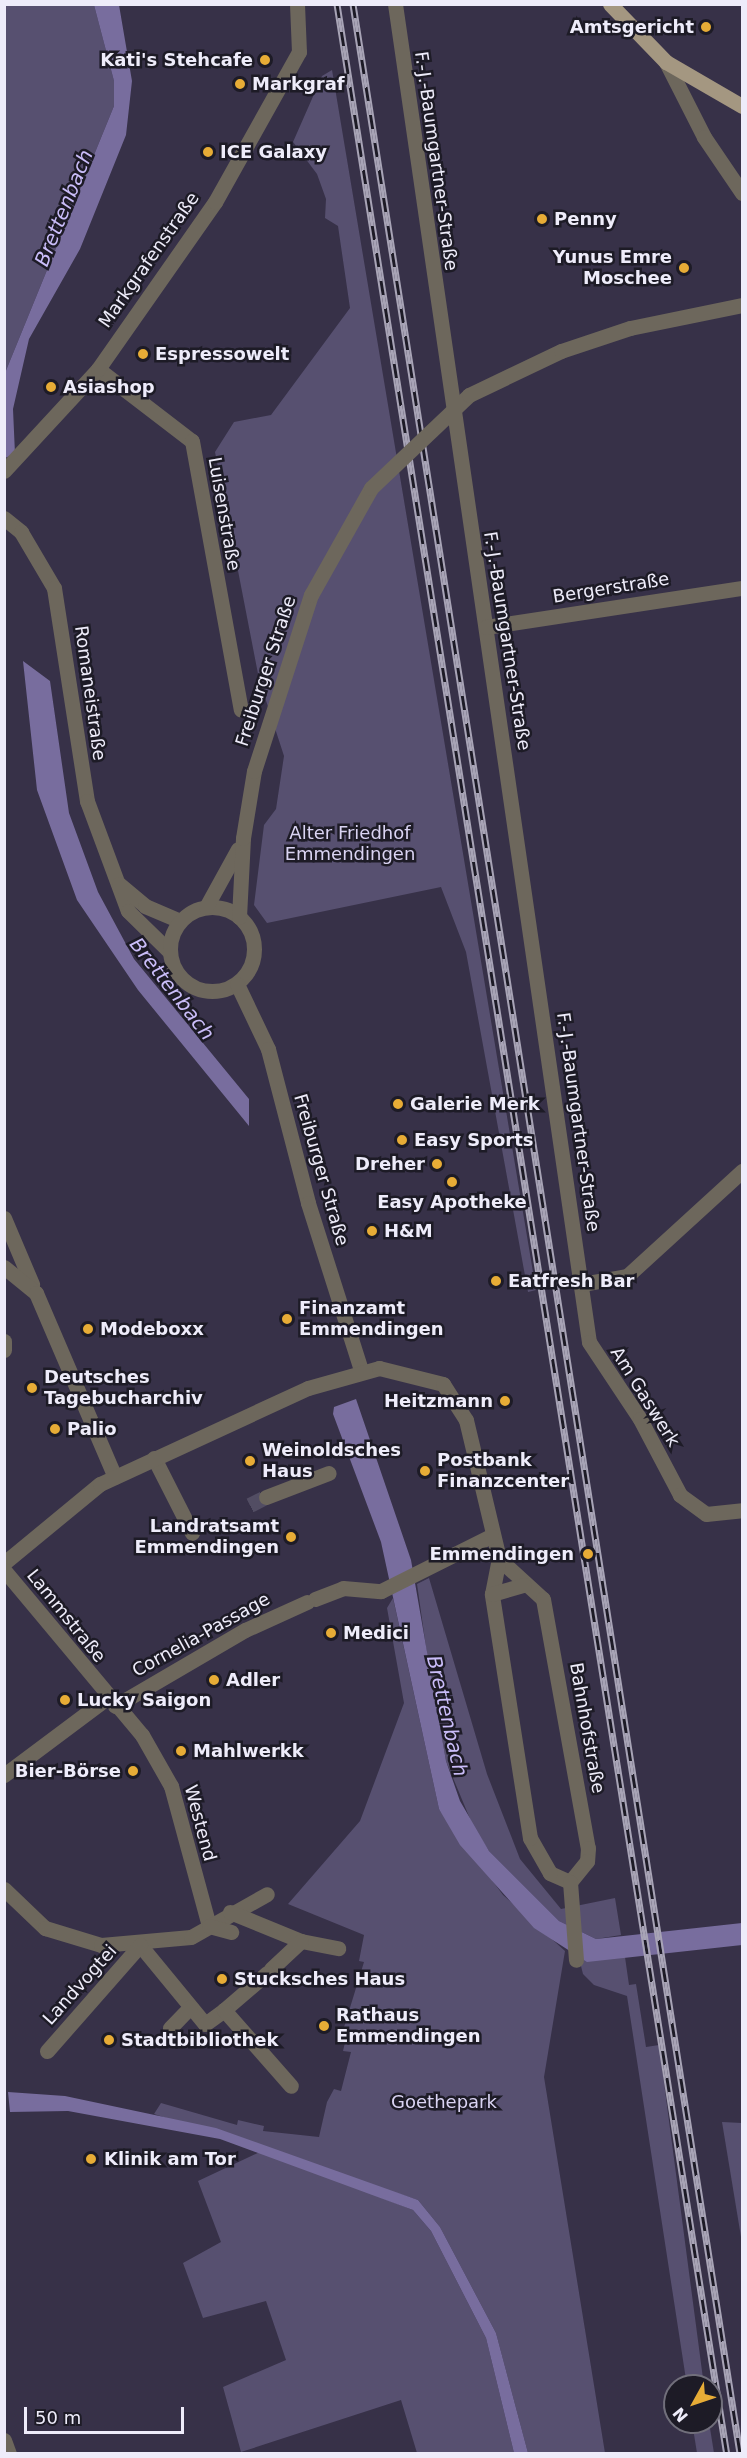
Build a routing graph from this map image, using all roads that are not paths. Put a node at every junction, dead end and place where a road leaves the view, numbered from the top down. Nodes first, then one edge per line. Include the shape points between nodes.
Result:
1 (297, 4) edge
2 (395, 4) edge
3 (610, 4) edge
4 (666, 62) junction
5 (742, 106) edge
6 (742, 193) edge
7 (742, 305) edge
8 (98, 369) junction
9 (4, 471) edge
10 (4, 518) edge
11 (742, 588) edge
12 (486, 627) junction
13 (241, 710) dead end
14 (243, 838) junction
15 (118, 883) junction
16 (206, 907) junction
17 (239, 917) junction
18 (180, 921) junction
19 (169, 951) junction
20 (237, 984) junction
21 (742, 1171) edge
22 (4, 1218) edge
23 (4, 1267) edge
24 (582, 1284) junction
25 (36, 1293) junction
26 (4, 1341) edge
27 (4, 1350) edge
28 (361, 1370) junction
29 (154, 1458) junction
30 (329, 1473) dead end
31 (115, 1477) junction
32 (266, 1497) tunnel mouth
33 (742, 1510) edge
34 (192, 1533) dead end
35 (491, 1536) junction
36 (499, 1558) junction
37 (4, 1563) edge
38 (4, 1570) edge
39 (524, 1585) junction
40 (492, 1594) junction
41 (111, 1702) junction
42 (4, 1775) edge
43 (570, 1882) junction
44 (4, 1889) edge
45 (267, 1894) dead end
46 (230, 1912) junction
47 (209, 1926) junction
48 (231, 1932) dead end
49 (301, 1941) junction
50 (140, 1945) junction
51 (338, 1948) dead end
52 (576, 1960) dead end
53 (190, 2007) junction
54 (224, 2010) junction
55 (170, 2028) dead end
56 (47, 2051) dead end
57 (291, 2086) dead end
58 (4, 2440) edge
59 (9, 2454) edge

1 - 8 street, Markgrafenstraße via 298,52 215,202
2 - 12 street, F.-J.-Baumgartner-Straße
3 - 4 main road
4 - 5 main road
4 - 6 street via 704,137
7 - 14 street, Freiburger Straße, bridge via 630,328 507,374 469,395 396,460 371,488 311,595 254,771
8 - 9 street, Markgrafenstraße
8 - 13 street, Luisenstraße via 192,441
10 - 15 street, Romaneistraße via 21,532 54,588 85,791
11 - 12 street, Bergerstraße
12 - 24 street, F.-J.-Baumgartner-Straße
14 - 16 street, Freiburger Straße
14 - 17 street, Freiburger Straße
15 - 18 street, Romaneistraße via 145,906
15 - 19 street, Romaneistraße via 128,911
16 - 17 street
16 - 18 street
17 - 20 street via 254,950
18 - 19 street
19 - 20 street via 178,975 200,990
20 - 28 street, Freiburger Straße via 268,1049 308,1203
21 - 24 street via 627,1276
22 - 25 street
23 - 25 street
24 - 33 street, Am Gaswerk via 589,1342 640,1419 680,1495 706,1514
25 - 31 street
26 - 27 street
28 - 29 street, Bahnhofstraße via 308,1388
28 - 35 street, Bahnhofstraße via 411,1373 453,1393 472,1442
29 - 31 street, Bahnhofstraße
29 - 34 street
30 - 32 street
31 - 37 street, Bahnhofstraße via 100,1484
35 - 36 street, Bahnhofstraße
35 - 41 street, Cornelia-Passage via 388,1587 368,1594 343,1588 311,1601
36 - 39 street, Bahnhofstraße
36 - 40 street
38 - 41 street, Lammstraße
39 - 40 street
39 - 43 street, Bahnhofstraße via 543,1599 586,1832 587,1861
40 - 43 street via 530,1838 550,1873
41 - 42 street
41 - 47 street, Westend via 142,1735 171,1786
43 - 52 street
44 - 50 street, Landvogtei via 45,1928 101,1945
45 - 46 street, Landvogtei
46 - 47 street, Landvogtei
46 - 49 street
47 - 48 street
47 - 50 street, Landvogtei via 191,1937
49 - 51 street
49 - 54 street, Landvogtei
50 - 53 street, Landvogtei
50 - 56 street, Landvogtei
53 - 54 street, Landvogtei via 205,2024
53 - 55 street
54 - 57 street
58 - 59 street

